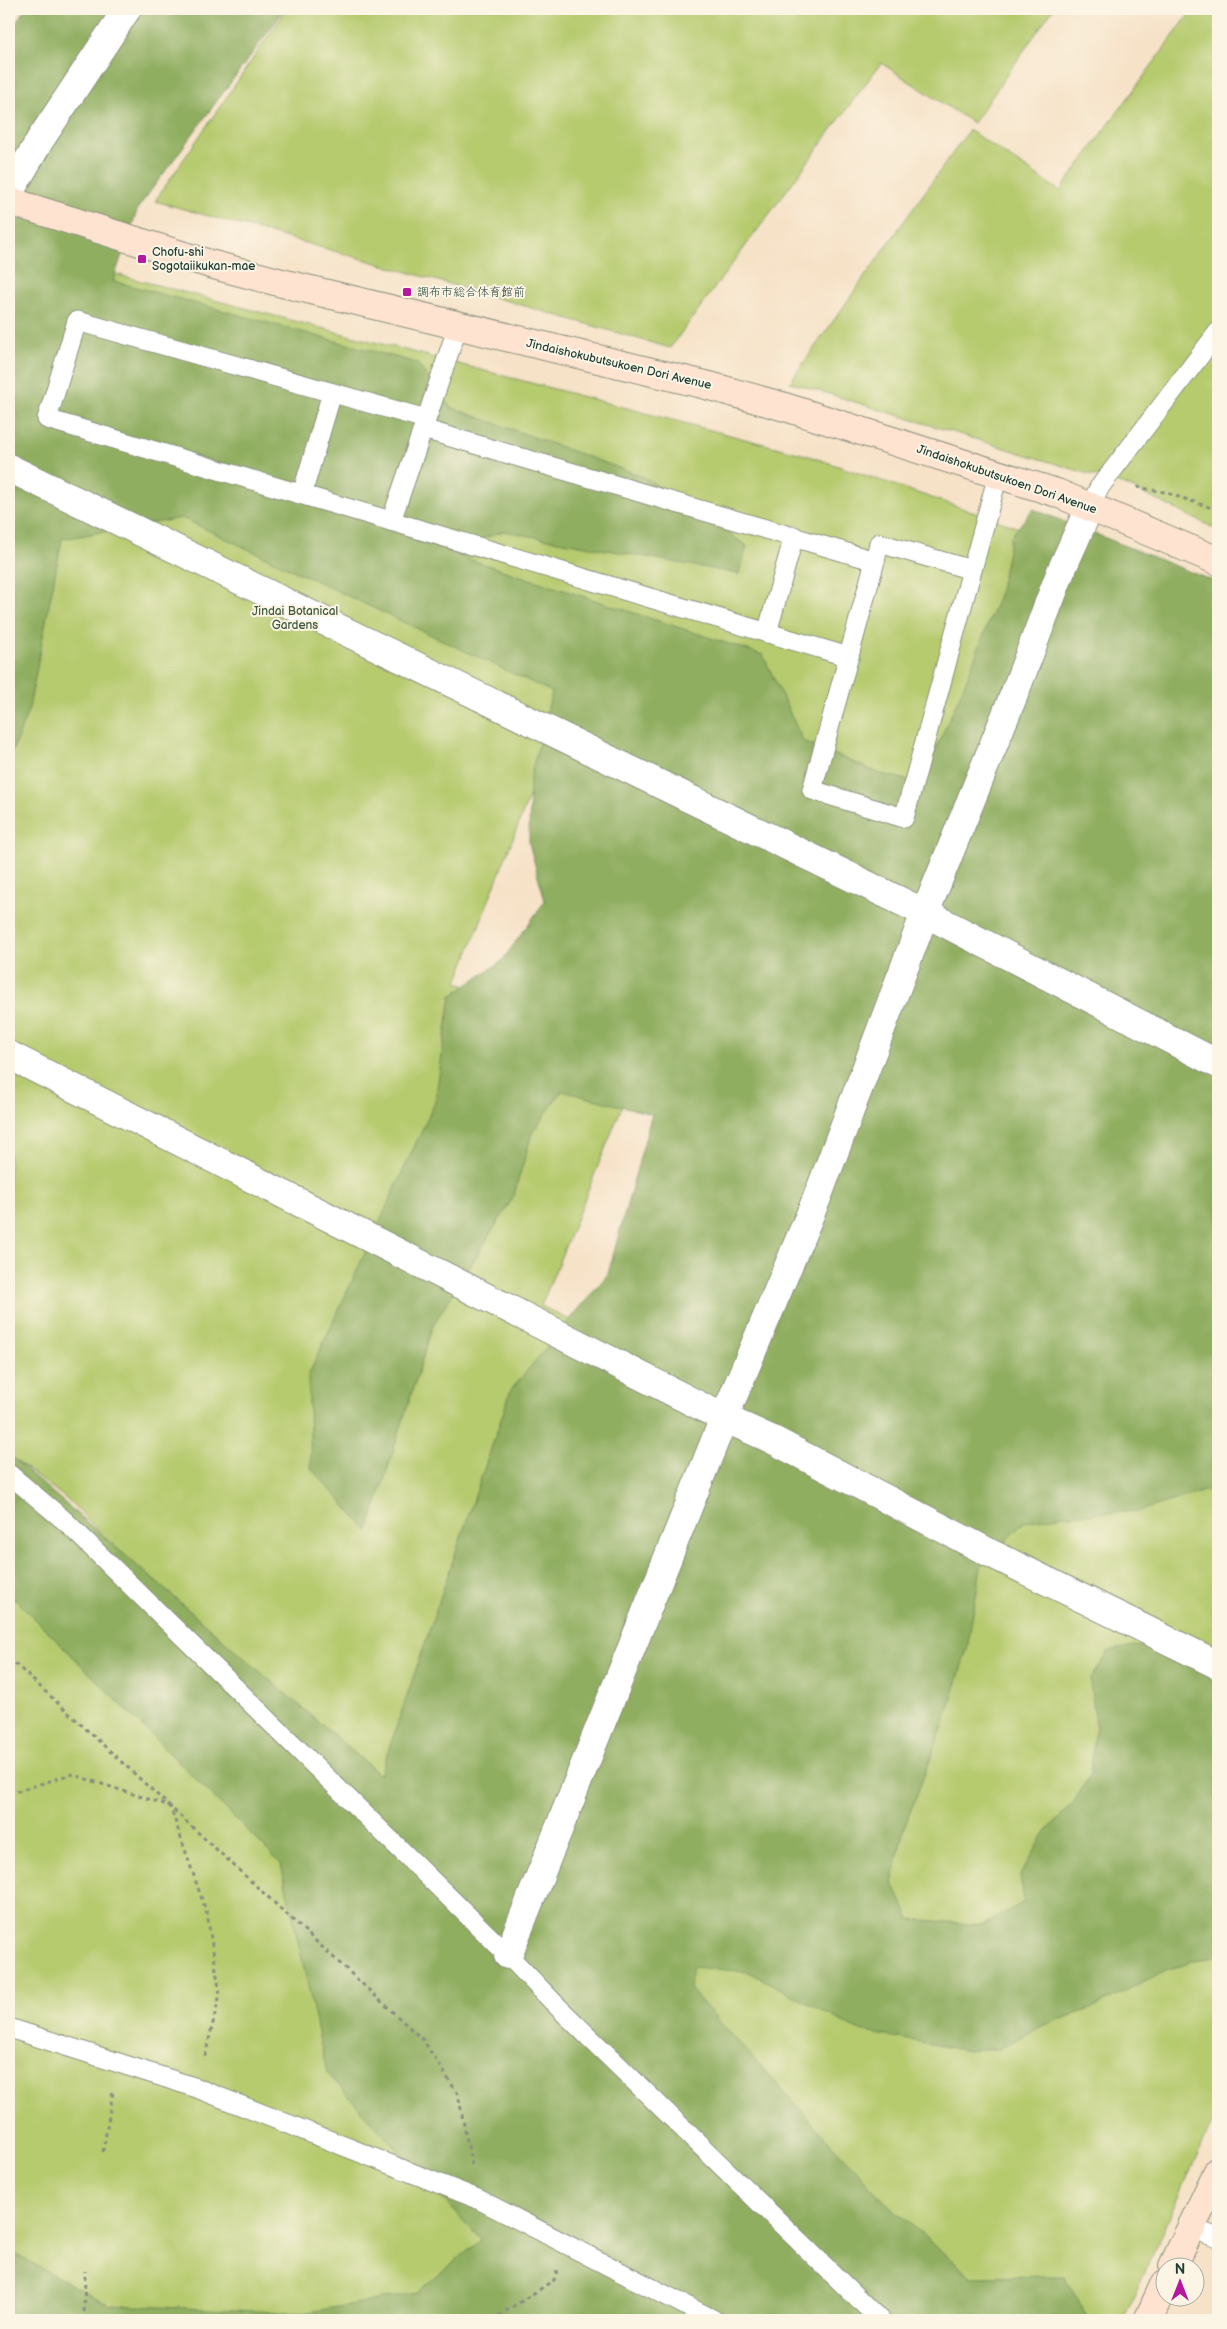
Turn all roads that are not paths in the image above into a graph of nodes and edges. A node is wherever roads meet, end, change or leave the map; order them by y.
1 (127, 9) edge
2 (9, 193) edge
3 (9, 200) edge
4 (458, 326) junction
5 (1218, 332) edge
6 (332, 393) junction
7 (425, 424) junction
8 (9, 468) edge
9 (998, 475) junction
10 (302, 494) junction
11 (1094, 497) junction
12 (391, 521) junction
13 (794, 536) junction
14 (875, 561) junction
15 (1218, 562) edge
16 (972, 570) junction
17 (767, 633) junction
18 (849, 657) junction
19 (925, 913) junction
20 (9, 1055) edge
21 (1218, 1064) edge
22 (724, 1418) junction
23 (9, 1474) edge
24 (1218, 1665) edge
25 (508, 1955) junction
26 (9, 2028) edge
27 (1218, 2171) edge
28 (1192, 2228) junction
29 (1218, 2238) edge
30 (1178, 2256) edge
31 (1154, 2306) edge
32 (714, 2320) edge
33 (880, 2320) edge
34 (1148, 2320) edge

1 - 2 street
3 - 4 street, Jindaishokubutsukoen Dori Avenue
4 - 7 lane
4 - 9 street, Jindaishokubutsukoen Dori Avenue
5 - 11 lane
6 - 7 lane
6 - 10 lane
6 - 10 lane
7 - 12 lane
7 - 13 lane
8 - 19 street
9 - 11 street, Jindaishokubutsukoen Dori Avenue
9 - 16 lane
10 - 12 lane
11 - 15 street, Jindaishokubutsukoen Dori Avenue
11 - 19 street
12 - 17 lane
13 - 14 lane
13 - 17 lane
14 - 16 lane
14 - 18 lane
16 - 18 lane
17 - 18 lane
19 - 21 street
19 - 22 street
20 - 22 street
22 - 24 street
22 - 25 street
23 - 25 lane
25 - 33 lane
26 - 32 lane
27 - 28 street
28 - 29 lane
28 - 30 street
31 - 34 street

